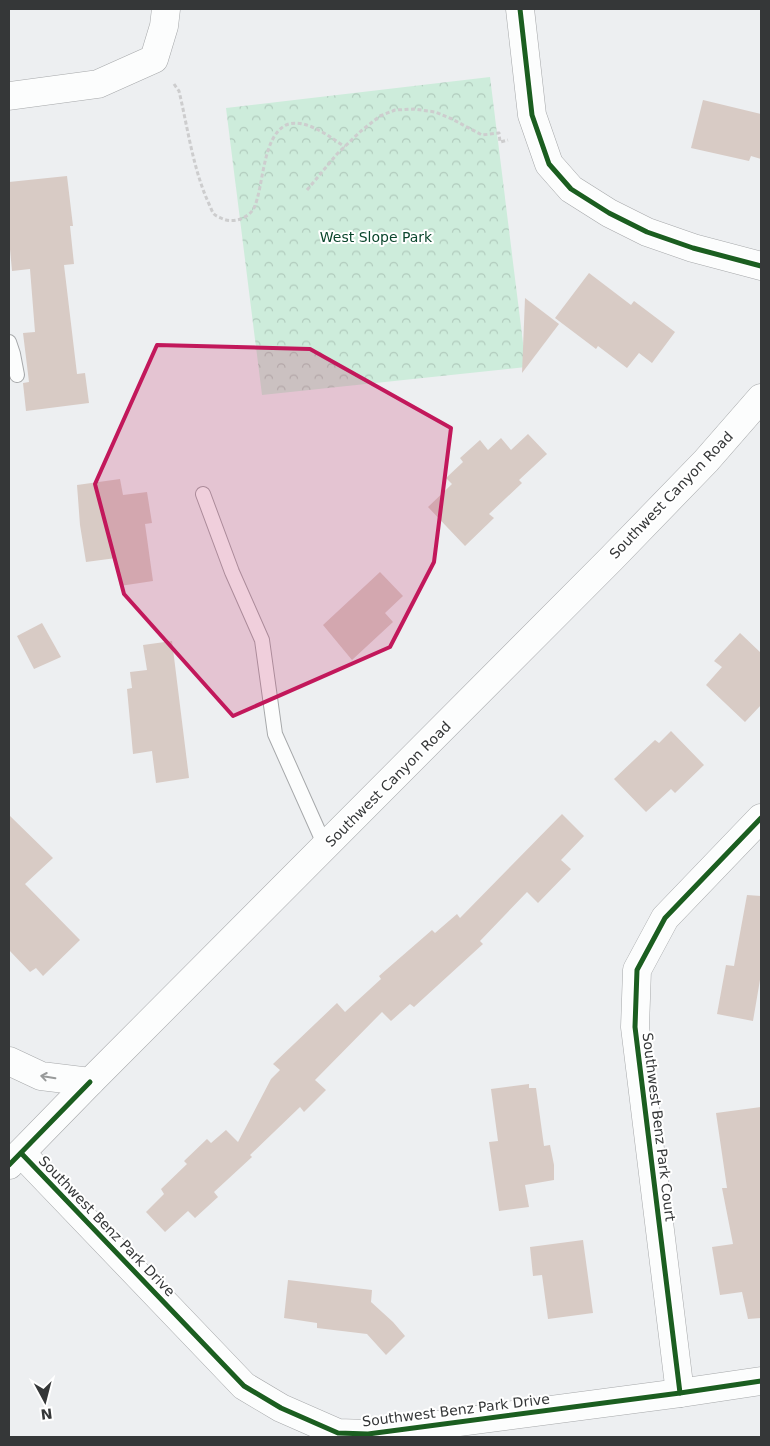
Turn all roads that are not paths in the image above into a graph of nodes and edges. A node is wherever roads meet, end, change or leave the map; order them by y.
1 (166, 9) edge
2 (520, 9) edge
3 (9, 96) edge
4 (761, 266) edge
5 (9, 342) edge
6 (17, 375) dead end
7 (761, 398) edge
8 (203, 494) dead end
9 (761, 818) edge
10 (325, 846) junction
11 (9, 1061) edge
12 (90, 1082) junction
13 (15, 1159) edge
14 (761, 1381) edge
15 (680, 1393) junction

1 - 3 street
2 - 4 street
5 - 6 lane
7 - 10 street, Southwest Canyon Road
8 - 10 lane
9 - 15 street, Southwest Benz Park Court
10 - 12 street, Southwest Canyon Road
12 -> 11 street
12 - 13 street, Southwest Canyon Road
13 - 15 street, Southwest Benz Park Drive
14 - 15 street, Southwest Benz Park Drive

